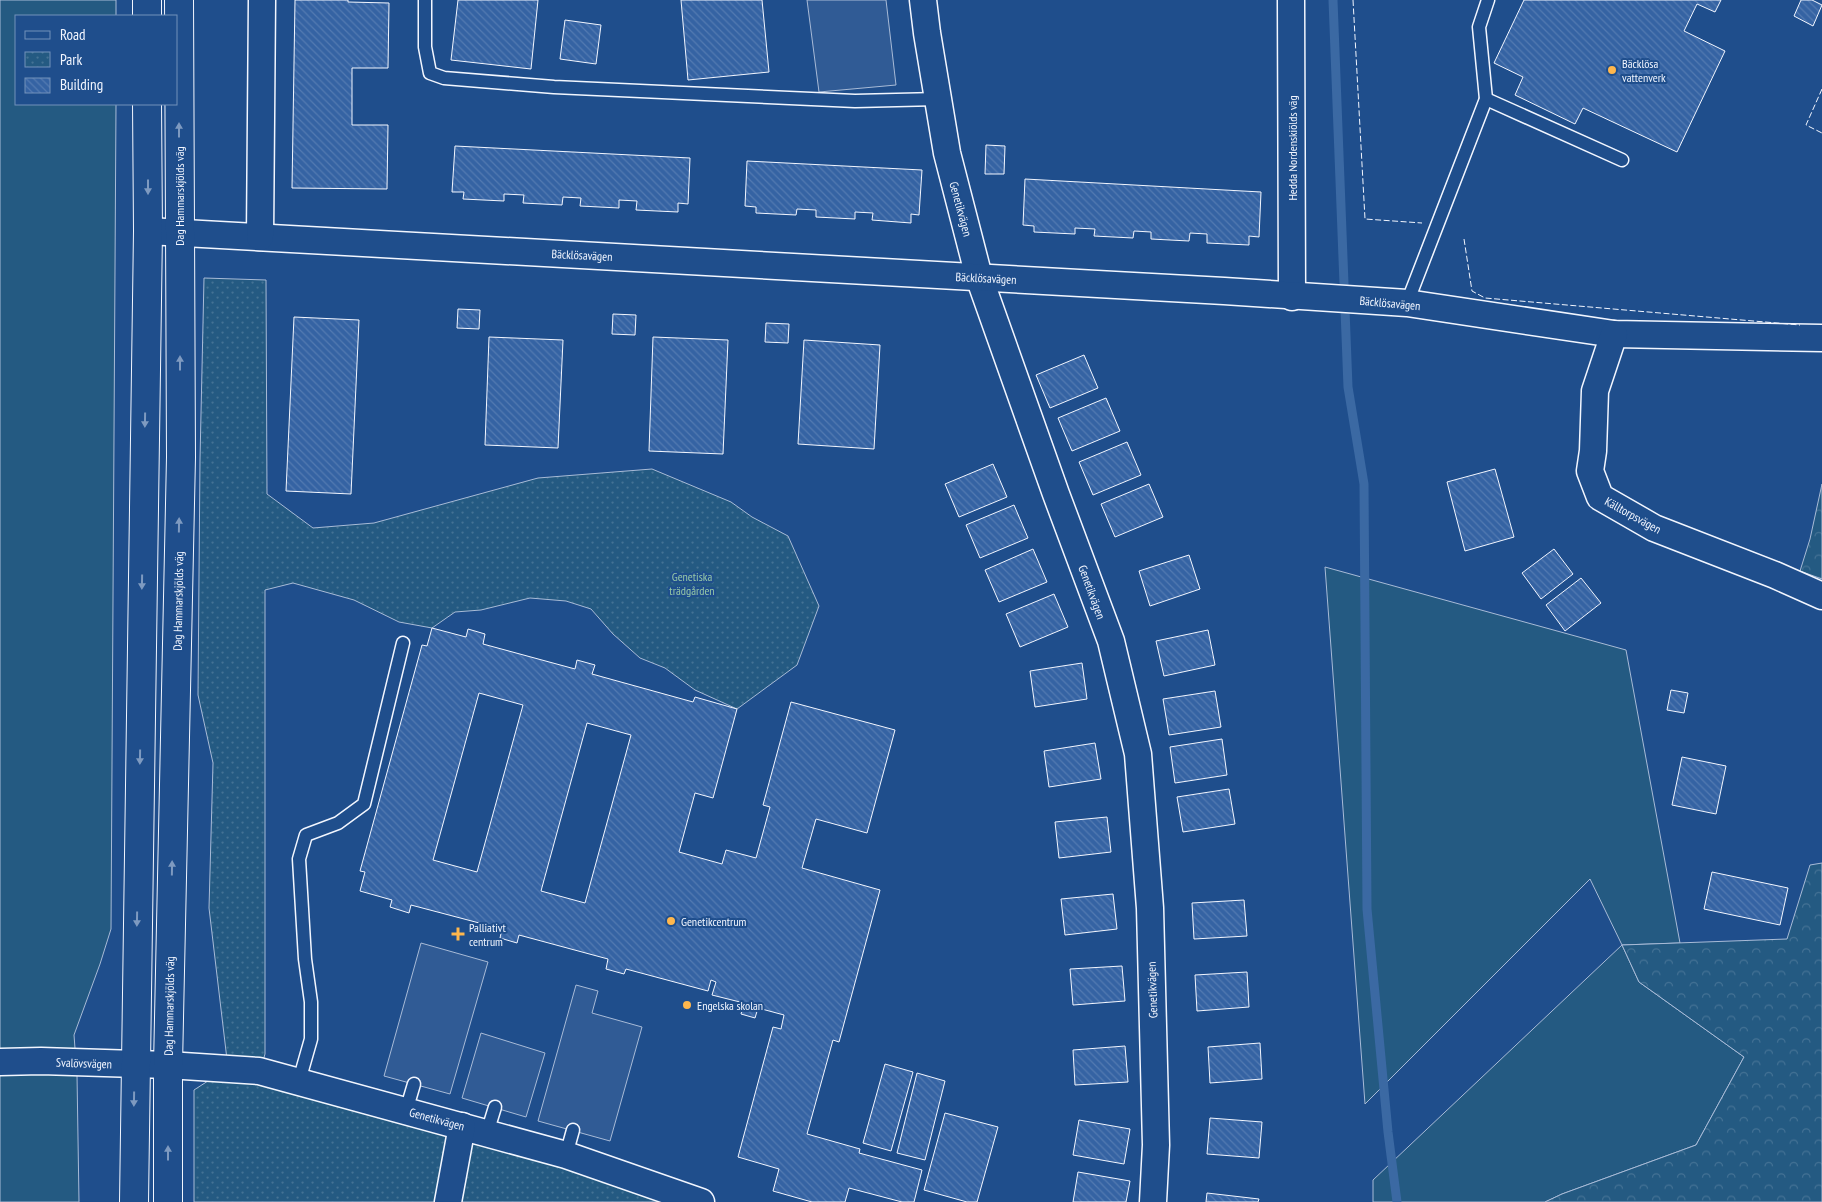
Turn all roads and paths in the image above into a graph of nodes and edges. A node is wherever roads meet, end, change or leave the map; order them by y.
1 (147, 0) edge
2 (179, 0) edge
3 (262, 0) edge
4 (425, 0) edge
5 (923, 0) edge
6 (1291, 0) edge
7 (1488, 0) edge
8 (147, 15) edge
9 (938, 99) junction
10 (1486, 99) junction
11 (147, 105) edge
12 (1622, 160) dead end
13 (148, 231) junction
14 (179, 232) junction
15 (260, 237) junction
16 (979, 277) junction
17 (1292, 297) junction
18 (1407, 303) junction
19 (1614, 334) junction
20 (1822, 338) edge
21 (1822, 596) edge
22 (403, 644) dead end
23 (0, 1062) edge
24 (135, 1065) junction
25 (168, 1065) junction
26 (299, 1081) junction
27 (414, 1084) dead end
28 (495, 1107) dead end
29 (406, 1111) junction
30 (462, 1126) junction
31 (487, 1133) junction
32 (134, 1202) edge
33 (168, 1202) edge
34 (448, 1202) edge
35 (701, 1202) edge
36 (1153, 1202) edge

1 - 8 main road
14 -> 2 main road, Dag Hammarskjölds väg
3 - 15 street
4 - 9 lane
5 - 9 street, Genetikvägen
6 - 17 street, Hedda Nordenskiölds väg
7 - 10 lane
9 - 16 street, Genetikvägen
10 - 12 lane
10 - 18 lane
11 -> 13 main road
13 - 14 street, Bäcklösavägen
13 -> 24 main road
14 - 15 street, Bäcklösavägen
25 -> 14 main road, Dag Hammarskjölds väg
15 - 16 street, Bäcklösavägen
16 - 17 street, Bäcklösavägen
16 - 36 street, Genetikvägen
17 - 18 street, Bäcklösavägen
18 - 19 street, Bäcklösavägen
19 - 20 street, Bäcklösavägen
19 - 21 street, Källtorpsvägen
22 - 26 lane
23 - 24 street, Svalövsvägen
24 - 25 street, Svalövsvägen
24 -> 32 main road
25 - 26 street, Genetikvägen
33 -> 25 main road, Dag Hammarskjölds väg
26 - 29 street, Genetikvägen
27 - 29 lane
28 - 31 lane
29 - 30 street, Genetikvägen
30 - 31 street, Genetikvägen
30 - 34 street
31 - 35 street, Genetikvägen

